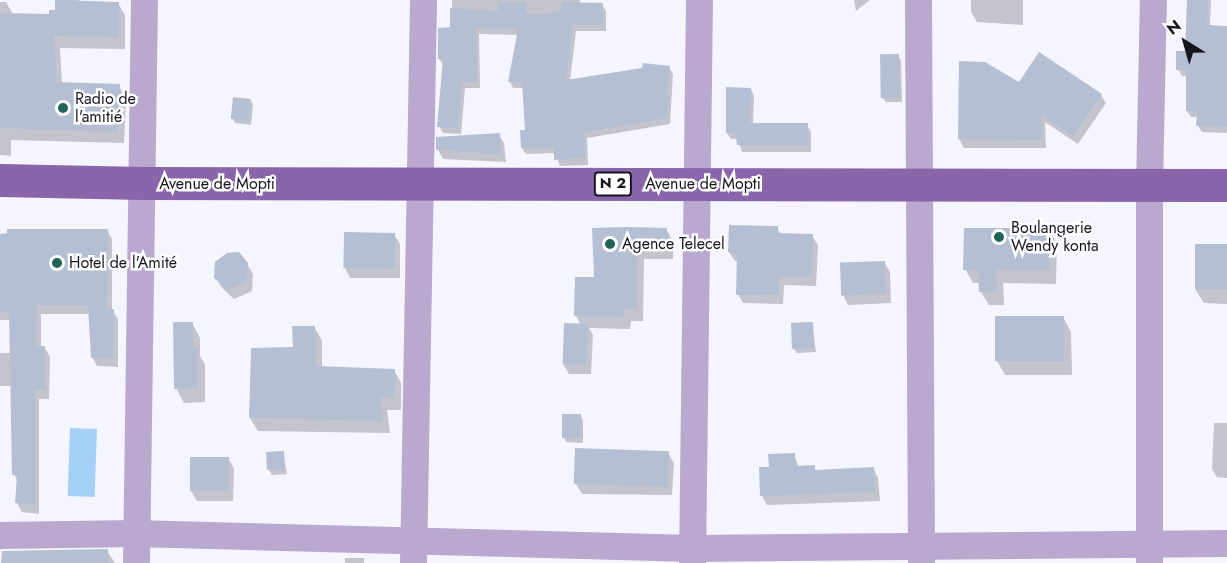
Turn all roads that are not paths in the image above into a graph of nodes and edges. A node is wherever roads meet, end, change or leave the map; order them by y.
1 (144, 0) edge
2 (423, 0) edge
3 (699, 0) edge
4 (918, 0) edge
5 (1153, 0) edge
6 (0, 180) edge
7 (143, 183) junction
8 (420, 184) junction
9 (698, 184) junction
10 (918, 184) junction
11 (1149, 185) junction
12 (1227, 185) edge
13 (135, 533) junction
14 (0, 535) edge
15 (1227, 543) edge
16 (413, 551) edge
17 (1149, 552) edge
18 (692, 555) edge
19 (921, 555) edge
20 (136, 563) edge

1 - 7 street
2 - 8 street
3 - 9 street
4 - 10 street
5 - 11 street
6 - 7 main road, Avenue de Mopti / N 2
7 - 8 main road, Avenue de Mopti / N 2
7 - 13 street
8 - 9 main road, Avenue de Mopti / N 2
8 - 16 street
9 - 10 main road, Avenue de Mopti / N 2
9 - 18 street
10 - 11 main road, Avenue de Mopti / N 2
10 - 19 street
11 - 12 main road, Avenue de Mopti / N 2
11 - 17 street
13 - 14 street
13 - 16 street
13 - 20 street
15 - 17 street
16 - 18 street
17 - 19 street
18 - 19 street

